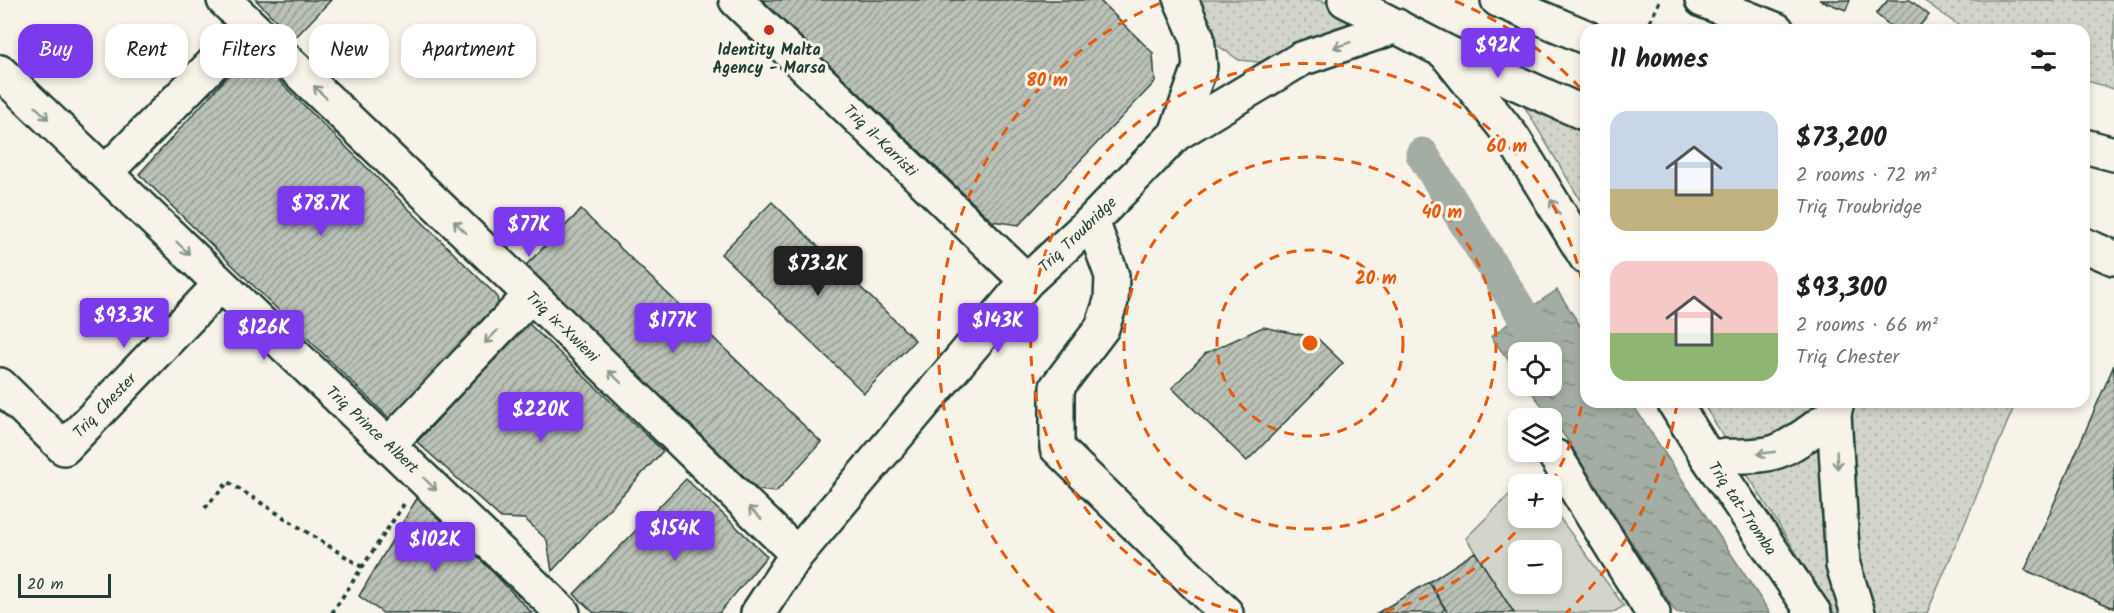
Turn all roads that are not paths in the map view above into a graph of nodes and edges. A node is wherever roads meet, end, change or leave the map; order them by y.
1 (224, 0) edge
2 (736, 0) edge
3 (1181, 0) edge
4 (1346, 0) edge
5 (1498, 0) edge
6 (1702, 0) edge
7 (248, 24) edge
8 (1762, 24) edge
9 (1397, 26) junction
10 (1580, 34) edge
11 (1444, 51) junction
12 (297, 71) edge
13 (0, 72) edge
14 (200, 77) edge
15 (1580, 111) edge
16 (1176, 134) junction
17 (2090, 148) edge
18 (2114, 154) edge
19 (105, 173) junction
20 (1092, 220) junction
21 (1580, 247) edge
22 (2090, 248) edge
23 (2114, 258) edge
24 (1027, 281) junction
25 (220, 285) junction
26 (531, 295) junction
27 (0, 385) edge
28 (1678, 408) edge
29 (1836, 408) edge
30 (389, 444) junction
31 (1707, 456) junction
32 (1559, 462) edge
33 (797, 554) junction
34 (563, 613) edge
35 (758, 613) edge
36 (1226, 613) edge
37 (1653, 613) edge
38 (1814, 613) edge
39 (1858, 613) edge

1 - 7 main road, Triq ix-Xwieni
2 - 24 main road, Triq il-Karristi
3 - 16 main road
4 - 9 main road
5 - 10 main road
6 - 8 main road
9 - 11 main road
9 -> 16 main road, Triq Troubridge
11 - 15 main road
21 -> 11 main road
26 -> 12 main road, Triq ix-Xwieni
13 -> 19 main road, Triq Prince Albert
14 - 19 main road
16 - 20 main road, Triq Troubridge
17 - 18 main road
19 -> 25 main road, Triq Prince Albert
20 - 24 main road, Triq Troubridge
20 - 36 main road
22 - 23 main road
24 - 33 main road, Triq Troubridge
25 - 27 main road, Triq Chester
25 - 30 main road, Triq Prince Albert
26 -> 30 main road
33 -> 26 main road, Triq ix-Xwieni
28 - 31 main road, Triq tat-Tromba
29 -> 31 main road
29 -> 39 main road
30 -> 34 main road, Triq Prince Albert
31 - 38 main road, Triq tat-Tromba
32 - 37 main road
33 - 35 main road, Triq Troubridge

